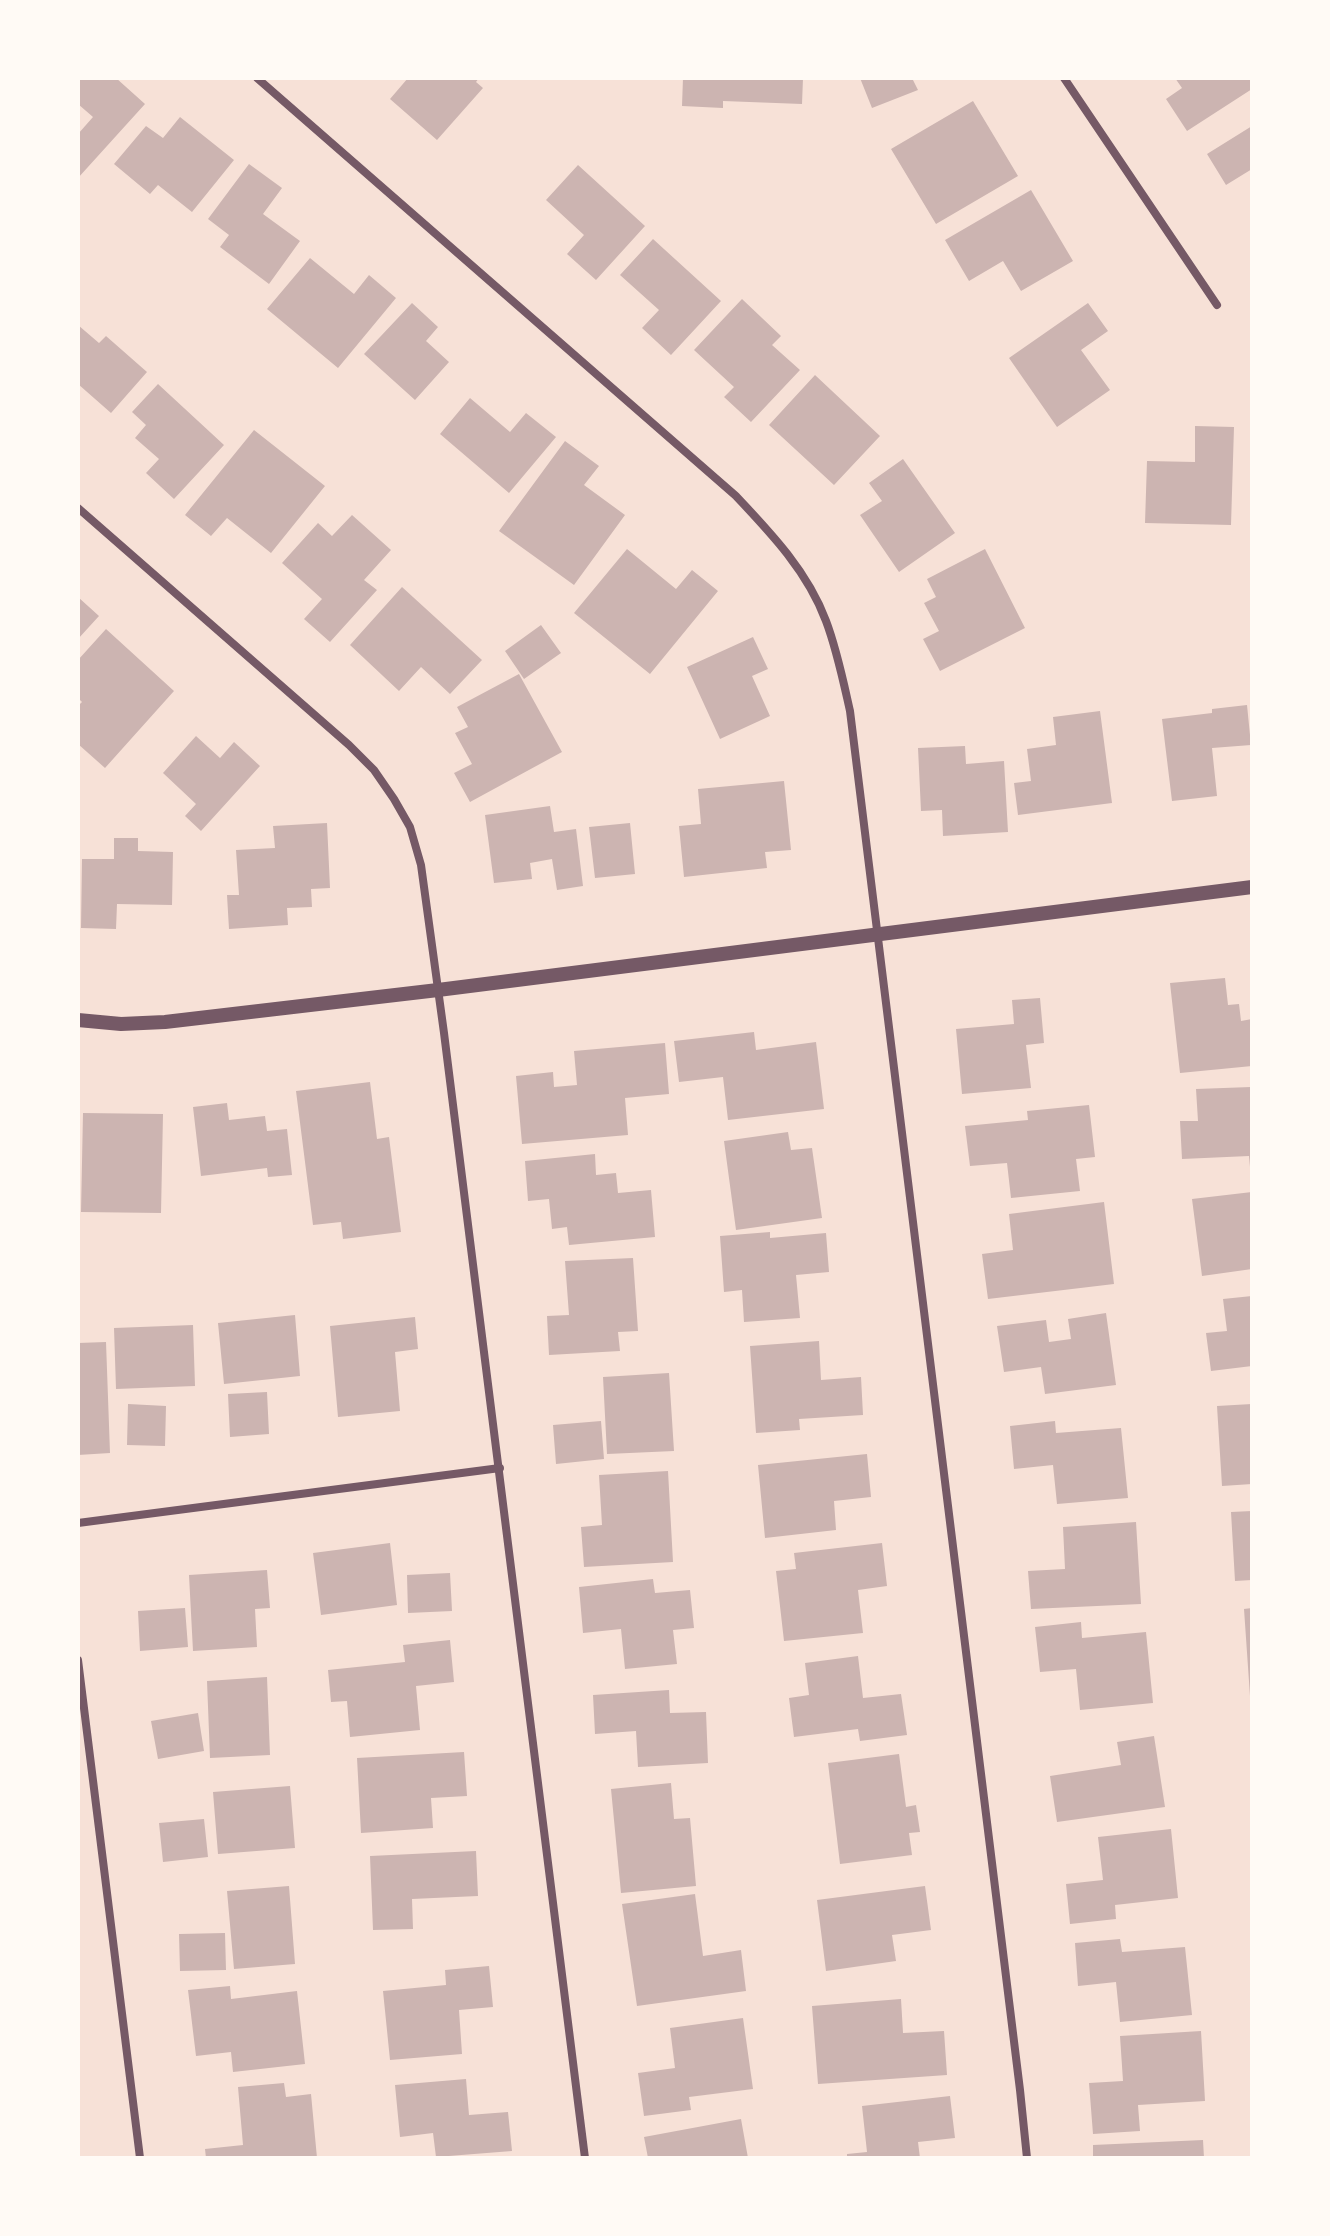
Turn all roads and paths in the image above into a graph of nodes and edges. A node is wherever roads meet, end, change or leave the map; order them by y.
1 (257, 78) edge
2 (1064, 78) edge
3 (1217, 305) dead end
4 (78, 508) edge
5 (1252, 887) edge
6 (877, 933) junction
7 (438, 990) junction
8 (78, 1020) edge
9 (500, 1468) junction
10 (78, 1523) edge
11 (78, 1660) edge
12 (140, 2158) edge
13 (585, 2158) edge
14 (1027, 2158) edge

1 - 6 street
2 - 3 street
4 - 7 street
5 - 6 street
6 - 7 street
6 - 14 street
7 - 8 street
7 - 9 street
9 - 10 street
9 - 13 street
11 - 12 street

